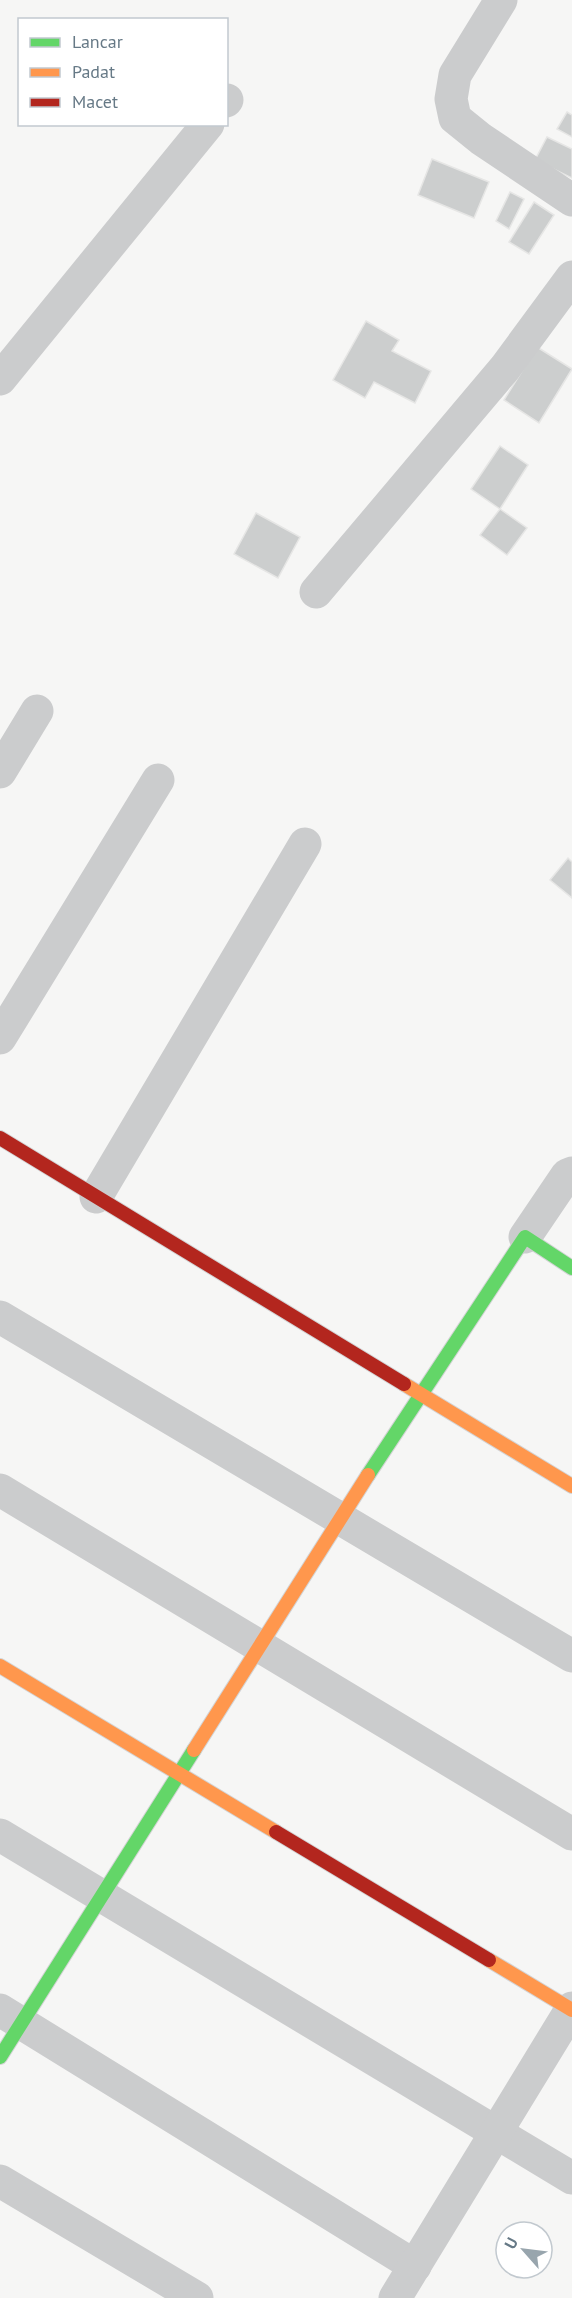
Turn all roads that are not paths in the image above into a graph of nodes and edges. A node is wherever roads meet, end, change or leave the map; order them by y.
1 (501, 0) edge
2 (207, 126) edge
3 (572, 200) edge
4 (572, 277) edge
5 (0, 379) edge
6 (316, 592) dead end
7 (37, 711) dead end
8 (0, 772) edge
9 (158, 780) dead end
10 (304, 844) dead end
11 (0, 1038) edge
12 (0, 1138) edge
13 (572, 1173) edge
14 (96, 1197) junction
15 (525, 1237) junction
16 (572, 1268) edge
17 (0, 1317) edge
18 (420, 1393) junction
19 (572, 1486) edge
20 (0, 1490) edge
21 (340, 1518) junction
22 (260, 1646) junction
23 (572, 1656) edge
24 (0, 1665) edge
25 (179, 1773) junction
26 (572, 1834) edge
27 (0, 1835) edge
28 (101, 1896) junction
29 (572, 2009) edge
30 (11, 2017) edge
31 (0, 2057) edge
32 (495, 2134) junction
33 (572, 2178) edge
34 (0, 2181) edge
35 (415, 2266) junction
36 (197, 2298) edge
37 (395, 2298) edge

1 - 3 street
2 - 5 street
4 - 6 street
7 - 8 street
9 - 11 street
10 - 14 street
12 - 14 street
13 - 15 street
14 - 18 street
15 - 16 street
15 - 18 street
17 - 21 street
18 - 19 street
18 - 21 street
20 - 22 street
21 - 22 street
21 - 23 street
22 - 25 street
22 - 26 street
24 - 25 street
25 - 28 street
25 - 29 street
27 - 28 street
28 - 30 street
28 - 32 street
29 - 32 street
30 - 31 street
30 - 35 street
32 - 33 street
32 - 35 street
34 - 36 street
35 - 37 street

